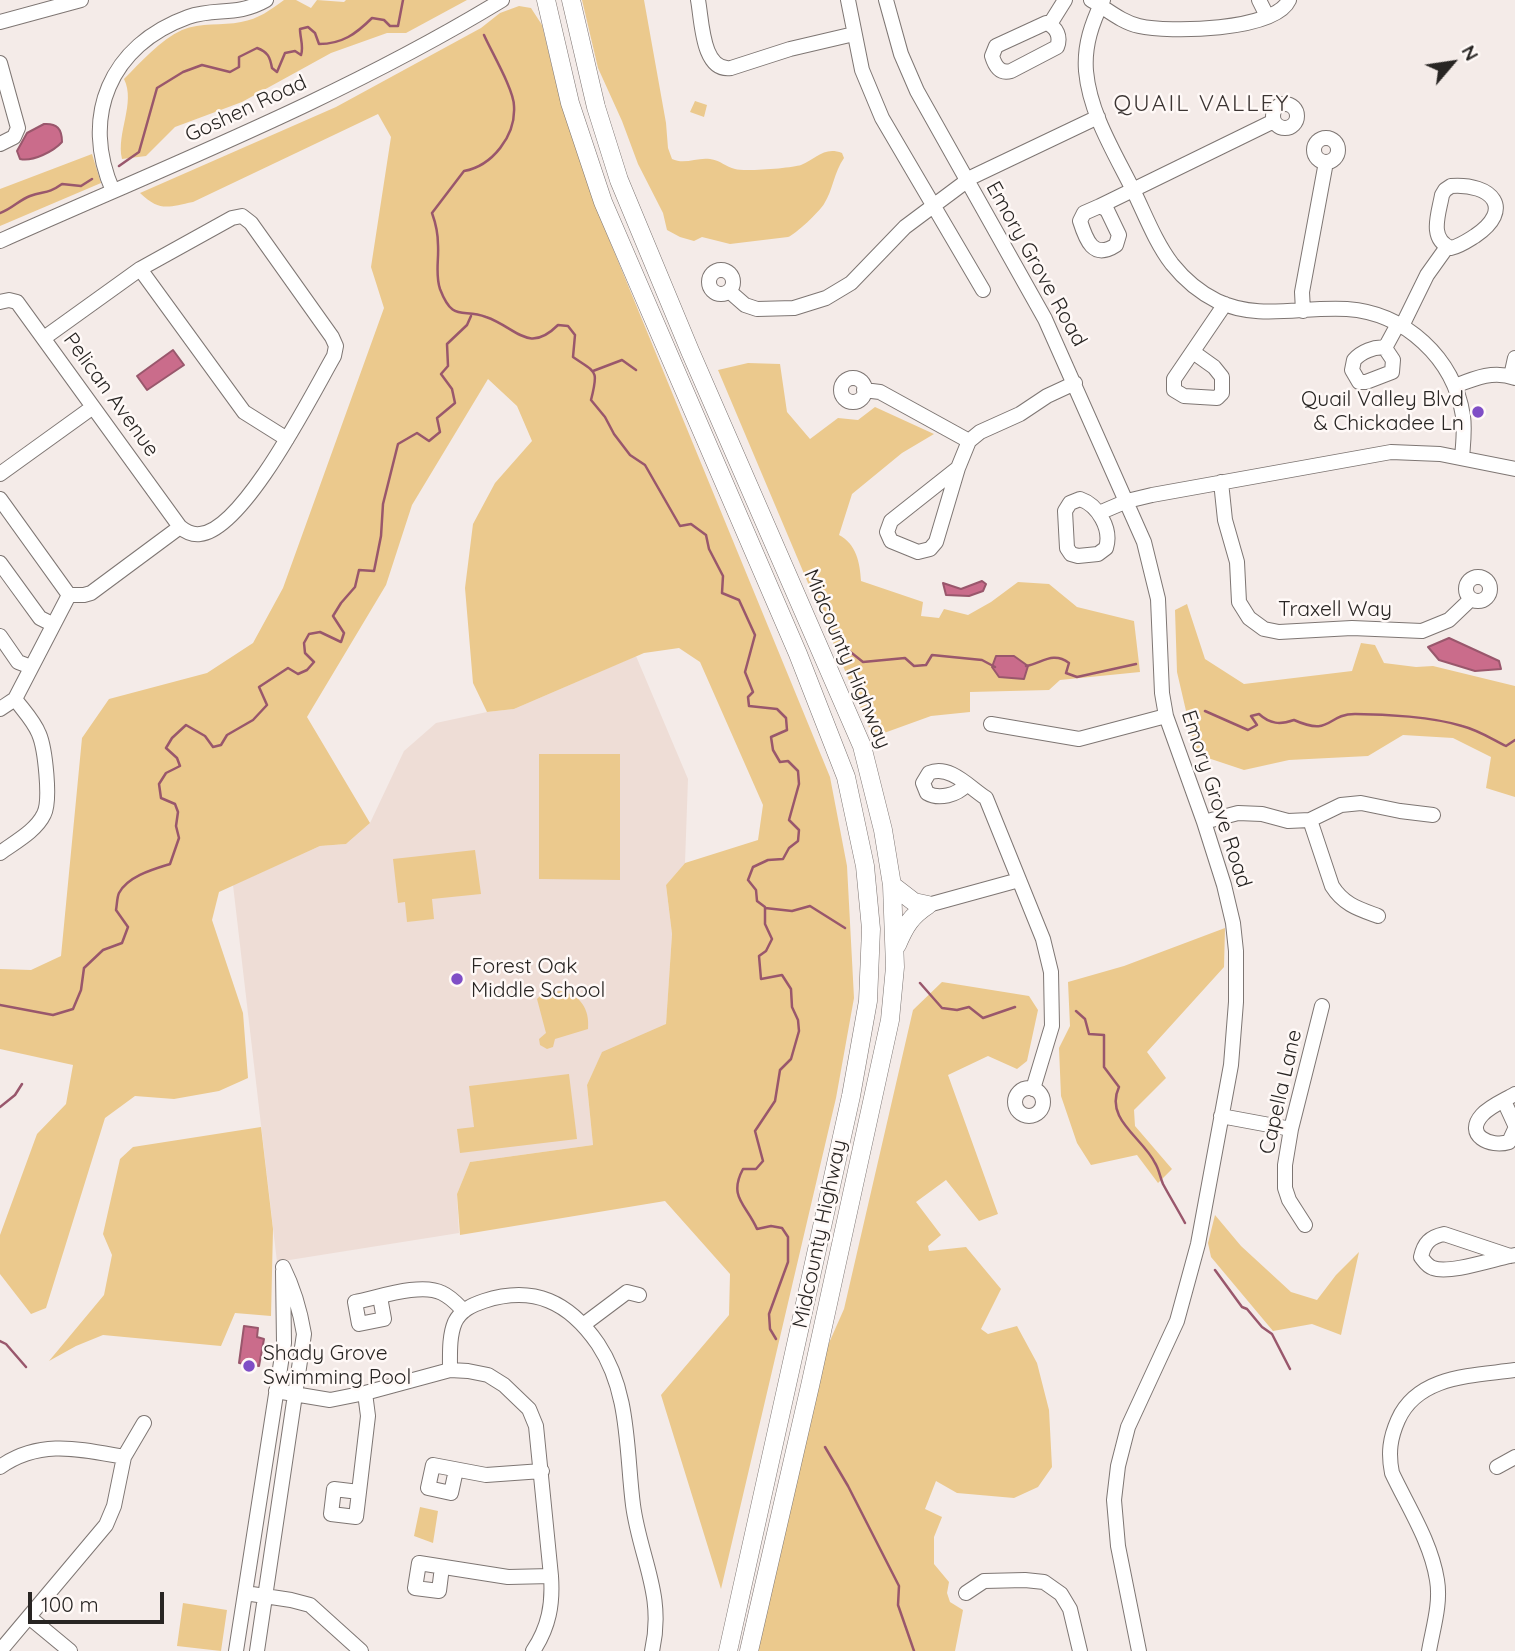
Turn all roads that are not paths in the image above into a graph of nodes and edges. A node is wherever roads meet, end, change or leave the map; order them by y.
1 (18, 0) edge
2 (81, 0) edge
3 (266, 0) edge
4 (502, 0) edge
5 (547, 0) edge
6 (571, 0) edge
7 (698, 0) edge
8 (848, 0) edge
9 (886, 0) edge
10 (1065, 0) edge
11 (1259, 0) edge
12 (1289, 0) edge
13 (66, 2) edge
14 (1098, 2) edge
15 (22, 16) junction
16 (1267, 16) junction
17 (0, 22) edge
18 (1050, 24) junction
19 (854, 34) junction
20 (0, 63) edge
21 (1098, 117) junction
22 (1275, 121) dead end
23 (0, 144) edge
24 (1326, 162) dead end
25 (966, 181) junction
26 (1133, 190) junction
27 (113, 191) junction
28 (934, 204) junction
29 (1100, 206) dead end
30 (0, 241) edge
31 (1447, 247) junction
32 (140, 269) junction
33 (983, 290) dead end
34 (729, 291) dead end
35 (0, 302) edge
36 (1225, 304) junction
37 (1303, 311) junction
38 (1400, 325) junction
39 (44, 338) junction
40 (1385, 348) dead end
41 (1193, 352) dead end
42 (1515, 358) edge
43 (1513, 377) edge
44 (1075, 383) junction
45 (1455, 386) junction
46 (864, 390) dead end
47 (93, 407) junction
48 (287, 439) junction
49 (969, 441) junction
50 (1462, 458) junction
51 (958, 468) junction
52 (1515, 469) edge
53 (0, 474) edge
54 (1221, 482) junction
55 (0, 499) edge
56 (1127, 501) junction
57 (1099, 513) dead end
58 (180, 527) junction
59 (0, 563) edge
60 (69, 595) junction
61 (1471, 599) dead end
62 (52, 624) junction
63 (0, 636) edge
64 (31, 667) junction
65 (15, 699) junction
66 (0, 709) edge
67 (1166, 716) junction
68 (991, 724) dead end
69 (966, 785) dead end
70 (1433, 815) dead end
71 (1310, 820) junction
72 (1204, 822) junction
73 (0, 853) edge
74 (1019, 880) junction
75 (892, 885) junction
76 (928, 905) junction
77 (1378, 916) dead end
78 (895, 948) junction
79 (1322, 1006) dead end
80 (1033, 1089) dead end
81 (1509, 1097) edge
82 (1221, 1116) junction
83 (1515, 1127) edge
84 (1292, 1129) junction
85 (1305, 1225) dead end
86 (1512, 1256) edge
87 (639, 1295) dead end
88 (380, 1297) dead end
89 (464, 1311) junction
90 (583, 1325) junction
91 (450, 1370) junction
92 (1515, 1370) edge
93 (276, 1391) junction
94 (365, 1393) junction
95 (296, 1394) junction
96 (144, 1423) dead end
97 (124, 1457) junction
98 (1515, 1457) edge
99 (0, 1467) edge
100 (1497, 1467) dead end
101 (456, 1470) dead end
102 (542, 1471) junction
103 (359, 1492) dead end
104 (442, 1567) dead end
105 (551, 1576) junction
106 (245, 1593) junction
107 (966, 1593) dead end
108 (265, 1596) junction
109 (29, 1617) junction
110 (0, 1651) edge
111 (70, 1651) edge
112 (236, 1651) edge
113 (257, 1651) edge
114 (361, 1651) edge
115 (533, 1651) edge
116 (652, 1651) edge
117 (728, 1651) edge
118 (749, 1651) edge
119 (1080, 1651) edge
120 (1139, 1651) edge
121 (1429, 1651) edge

1 - 15 street
2 - 13 street
3 - 27 street
4 - 27 street, Goshen Road
5 - 117 main road, Midcounty Highway
6 - 75 main road, Midcounty Highway
7 - 19 street
8 - 19 street
9 - 25 street, Emory Grove Road
10 - 18 street
11 - 16 street
12 - 16 street
13 - 15 street
14 - 16 street
14 - 21 street
15 - 17 street
18 - 18 street
19 - 28 street
20 - 23 street
21 - 25 street
21 - 26 street
22 - 26 street
24 - 37 street
25 - 28 street
25 - 44 street, Emory Grove Road
26 - 29 street
26 - 36 street
27 - 30 street, Goshen Road
28 - 33 street
28 - 34 street
31 - 31 street
31 - 38 street
32 - 39 street
32 - 48 street
32 - 48 street
35 - 39 street, Pelican Avenue
36 - 37 street
36 - 41 street
37 - 38 street
38 - 40 street
38 - 45 street
39 - 47 street, Pelican Avenue
42 - 43 street
43 - 45 street
44 - 49 street
44 - 56 street, Emory Grove Road
45 - 50 street
46 - 49 street
47 - 53 street
47 - 58 street, Pelican Avenue
48 - 58 street
49 - 51 street
50 - 52 street
50 - 54 street
51 - 51 street
54 - 56 street
54 - 61 street, Traxell Way
55 - 60 street
56 - 57 street
56 - 67 street, Emory Grove Road
58 - 60 street
59 - 62 street
60 - 62 street
62 - 64 street
63 - 64 street
64 - 65 street
65 - 66 street
65 - 73 street
67 - 68 street
67 - 72 street, Emory Grove Road
69 - 74 street
70 - 71 street
71 - 72 street
71 - 77 street
72 - 82 street, Emory Grove Road
74 - 76 street
74 - 80 street
75 - 76 main road
75 - 78 main road, Midcounty Highway
76 - 78 main road
78 - 118 main road, Midcounty Highway
79 - 84 street, Capella Lane
81 - 83 street
81 - 83 street
82 - 84 street
82 - 120 street, Emory Grove Road
84 - 85 street, Capella Lane
86 - 86 street
87 - 90 street
88 - 89 street
89 - 90 street
89 - 91 street
90 - 116 street
91 - 94 street
91 - 102 street
92 - 121 street
93 - 95 street
93 - 95 street
93 - 106 street
94 - 95 street
94 - 103 street
95 - 108 street
96 - 97 street
97 - 99 street
97 - 109 street
98 - 100 street
101 - 102 street
102 - 105 street
104 - 105 street
105 - 115 street
106 - 108 street
106 - 112 street
107 - 119 street
108 - 113 street
108 - 114 street
109 - 110 street
109 - 111 street

